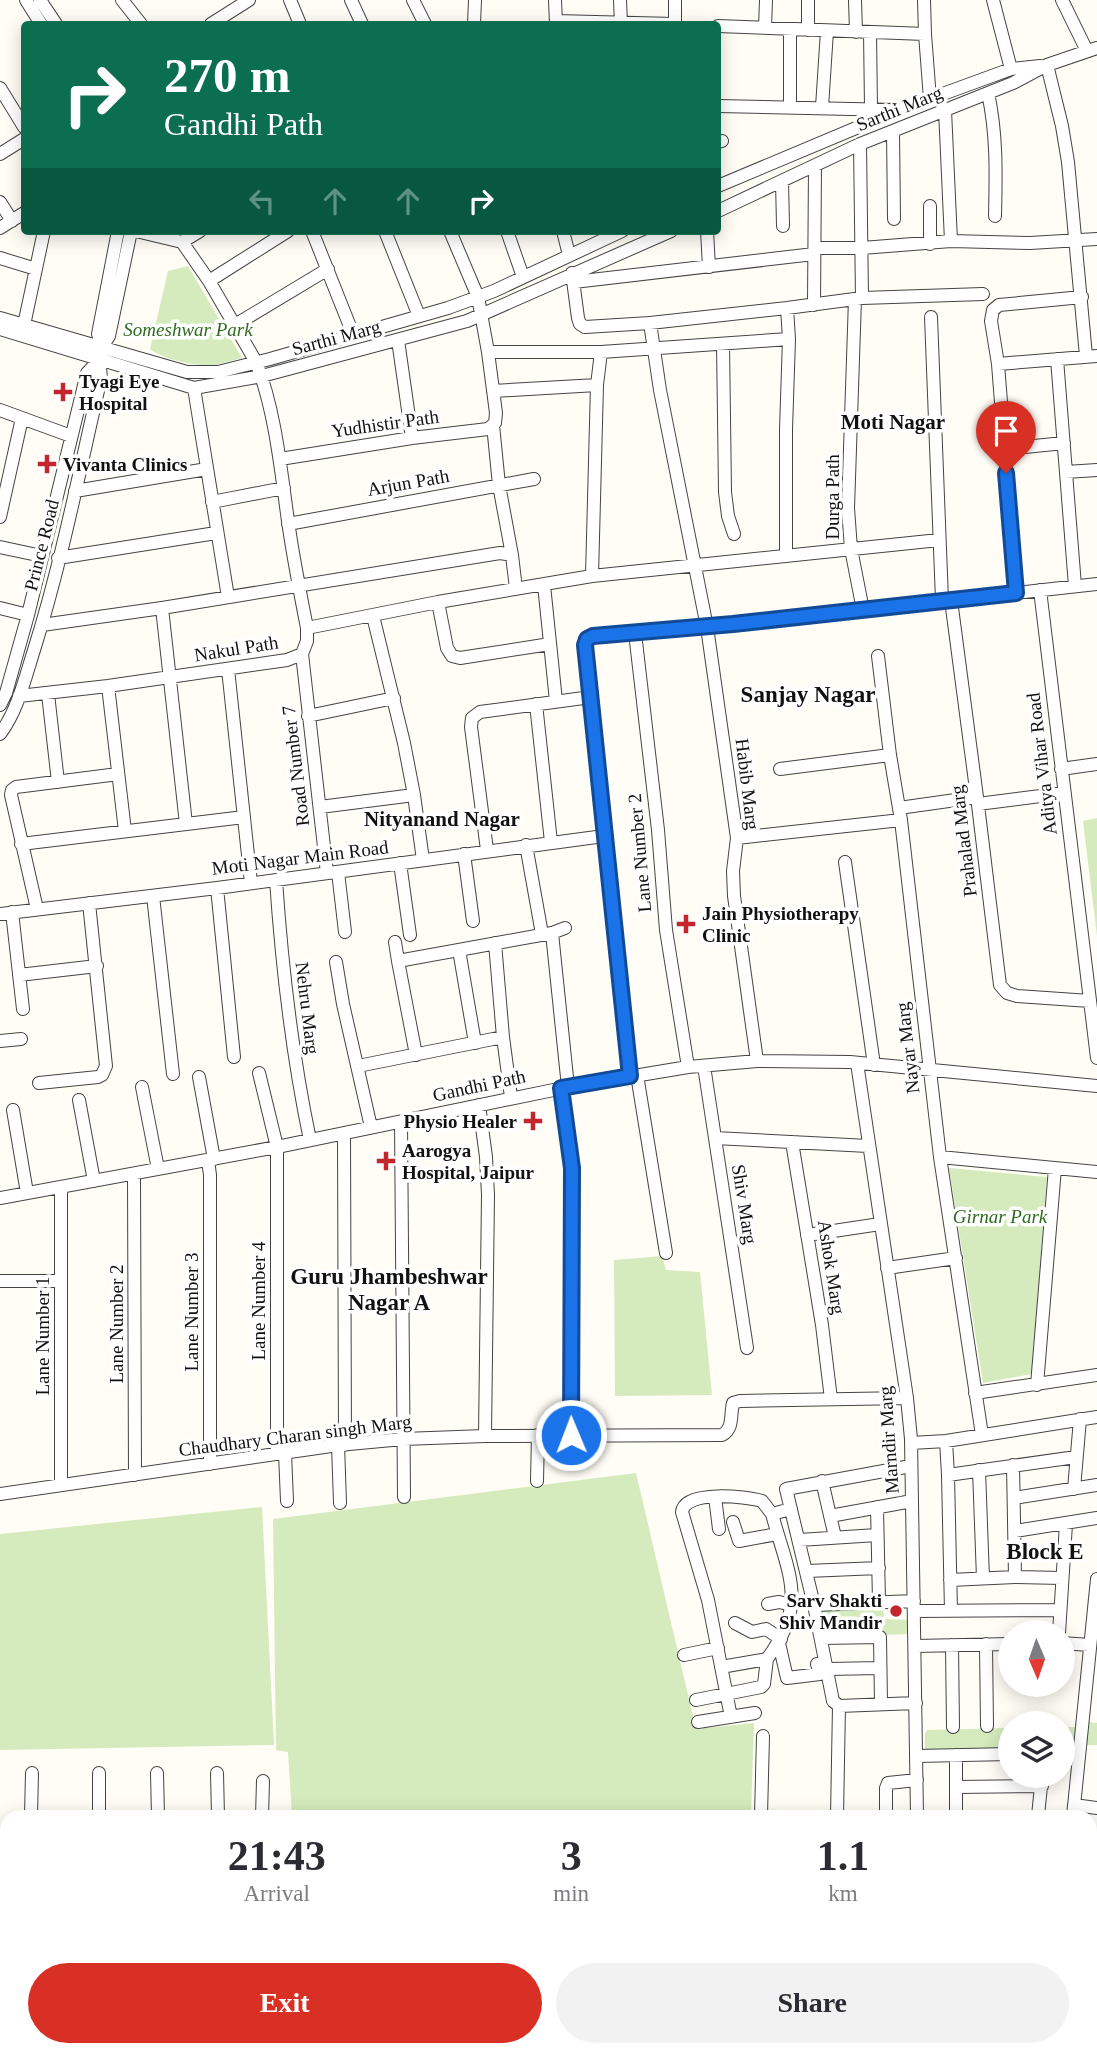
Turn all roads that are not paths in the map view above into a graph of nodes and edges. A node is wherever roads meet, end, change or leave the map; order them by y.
1 (26, 0) edge
2 (40, 0) edge
3 (250, 0) edge
4 (290, 0) edge
5 (351, 0) edge
6 (413, 0) edge
7 (475, 0) edge
8 (555, 0) edge
9 (620, 0) edge
10 (674, 0) edge
11 (766, 0) edge
12 (808, 0) edge
13 (855, 0) edge
14 (924, 0) edge
15 (993, 0) edge
16 (1062, 0) edge
17 (125, 1) edge
18 (39, 21) edge
19 (53, 21) edge
20 (139, 21) edge
21 (224, 21) edge
22 (299, 21) edge
23 (361, 21) edge
24 (424, 21) edge
25 (474, 21) edge
26 (556, 21) edge
27 (621, 21) edge
28 (674, 21) edge
29 (721, 26) edge
30 (765, 28) junction
31 (790, 29) junction
32 (808, 30) junction
33 (827, 31) junction
34 (856, 32) junction
35 (870, 32) junction
36 (925, 34) junction
37 (1092, 50) edge
38 (1047, 65) junction
39 (1011, 69) junction
40 (0, 88) edge
41 (988, 93) junction
42 (930, 99) junction
43 (721, 106) edge
44 (790, 107) junction
45 (822, 107) junction
46 (870, 108) junction
47 (899, 110) junction
48 (945, 110) junction
49 (21, 122) edge
50 (853, 129) junction
51 (893, 131) junction
52 (21, 141) edge
53 (859, 145) junction
54 (0, 154) edge
55 (815, 166) junction
56 (782, 181) junction
57 (721, 185) edge
58 (0, 202) edge
59 (930, 206) dead end
60 (721, 210) edge
61 (21, 216) edge
62 (995, 216) dead end
63 (894, 219) dead end
64 (12, 221) junction
65 (783, 226) dead end
66 (0, 228) edge
67 (43, 235) edge
68 (117, 235) edge
69 (133, 235) edge
70 (151, 235) edge
71 (193, 235) edge
72 (282, 235) edge
73 (314, 235) edge
74 (387, 235) edge
75 (452, 235) edge
76 (508, 235) edge
77 (564, 235) edge
78 (611, 235) edge
79 (707, 235) edge
80 (647, 236) edge
81 (1097, 239) edge
82 (951, 241) junction
83 (1077, 241) junction
84 (182, 242) junction
85 (930, 244) junction
86 (862, 248) junction
87 (814, 251) junction
88 (569, 255) junction
89 (0, 258) edge
90 (709, 267) junction
91 (36, 269) junction
92 (328, 269) junction
93 (523, 277) junction
94 (573, 278) junction
95 (209, 281) junction
96 (983, 294) dead end
97 (860, 296) junction
98 (478, 297) junction
99 (1082, 297) junction
100 (814, 305) junction
101 (787, 309) junction
102 (482, 315) junction
103 (419, 316) junction
104 (0, 317) edge
105 (931, 317) dead end
106 (650, 323) junction
107 (24, 325) junction
108 (235, 326) junction
109 (0, 329) edge
110 (353, 334) junction
111 (789, 339) junction
112 (398, 340) junction
113 (723, 344) junction
114 (653, 349) junction
115 (488, 352) junction
116 (601, 352) junction
117 (100, 354) junction
118 (1092, 356) edge
119 (1057, 359) junction
120 (256, 362) junction
121 (998, 364) junction
122 (262, 376) junction
123 (597, 385) junction
124 (194, 388) junction
125 (493, 391) junction
126 (0, 410) edge
127 (22, 418) junction
128 (494, 424) junction
129 (71, 436) junction
130 (412, 438) junction
131 (1064, 443) junction
132 (1004, 449) junction
133 (280, 459) junction
134 (207, 469) junction
135 (1097, 470) edge
136 (1066, 471) junction
137 (534, 479) dead end
138 (499, 485) junction
139 (284, 488) junction
140 (75, 491) junction
141 (212, 502) junction
142 (0, 517) edge
143 (288, 524) junction
144 (216, 533) junction
145 (734, 534) dead end
146 (939, 540) junction
147 (0, 547) edge
148 (851, 549) junction
149 (512, 555) junction
150 (786, 555) junction
151 (42, 556) junction
152 (58, 558) junction
153 (694, 565) junction
154 (592, 576) junction
155 (1097, 584) edge
156 (544, 585) junction
157 (299, 586) junction
158 (1074, 586) junction
159 (516, 589) junction
160 (1040, 590) junction
161 (1016, 593) junction
162 (228, 597) junction
163 (947, 600) junction
164 (438, 602) junction
165 (0, 608) edge
166 (162, 608) junction
167 (863, 610) junction
168 (28, 615) junction
169 (373, 616) junction
170 (41, 625) junction
171 (707, 626) junction
172 (307, 628) junction
173 (635, 634) junction
174 (550, 644) junction
175 (302, 654) junction
176 (878, 656) dead end
177 (228, 669) junction
178 (169, 677) junction
179 (108, 686) junction
180 (48, 694) junction
181 (19, 696) junction
182 (591, 697) junction
183 (394, 698) junction
184 (556, 701) junction
185 (536, 704) junction
186 (0, 705) edge
187 (309, 716) junction
188 (0, 734) edge
189 (890, 755) junction
190 (1097, 764) edge
191 (780, 769) dead end
192 (1062, 769) junction
193 (118, 774) junction
194 (58, 782) junction
195 (1064, 793) junction
196 (414, 795) junction
197 (978, 800) junction
198 (320, 807) junction
199 (900, 814) junction
200 (244, 817) junction
201 (186, 824) junction
202 (125, 831) junction
203 (604, 836) junction
204 (737, 838) junction
205 (551, 842) junction
206 (21, 844) junction
207 (526, 845) junction
208 (487, 850) junction
209 (464, 854) junction
210 (423, 860) junction
211 (845, 862) dead end
212 (400, 863) junction
213 (332, 872) junction
214 (276, 880) junction
215 (251, 883) junction
216 (216, 888) junction
217 (153, 896) junction
218 (89, 903) junction
219 (37, 909) junction
220 (6, 913) edge
221 (473, 921) dead end
222 (565, 928) dead end
223 (345, 932) dead end
224 (547, 934) junction
225 (410, 935) dead end
226 (395, 942) dead end
227 (495, 943) junction
228 (459, 950) junction
229 (398, 961) junction
230 (1091, 961) edge
231 (336, 962) dead end
232 (97, 966) junction
233 (19, 975) junction
234 (1090, 1001) junction
235 (23, 1009) dead end
236 (1095, 1017) edge
237 (503, 1037) junction
238 (21, 1039) dead end
239 (0, 1041) edge
240 (475, 1043) junction
241 (416, 1055) junction
242 (234, 1056) dead end
243 (1097, 1058) edge
244 (757, 1060) junction
245 (856, 1063) junction
246 (874, 1065) junction
247 (358, 1066) junction
248 (704, 1066) junction
249 (688, 1068) junction
250 (929, 1071) junction
251 (259, 1073) dead end
252 (173, 1074) dead end
253 (634, 1076) junction
254 (199, 1077) dead end
255 (39, 1083) dead end
256 (1097, 1086) edge
257 (142, 1087) dead end
258 (565, 1088) junction
259 (512, 1097) junction
260 (79, 1100) dead end
261 (479, 1105) junction
262 (13, 1110) dead end
263 (401, 1122) junction
264 (371, 1127) junction
265 (344, 1133) junction
266 (715, 1138) junction
267 (310, 1140) junction
268 (792, 1142) junction
269 (868, 1146) junction
270 (277, 1147) junction
271 (940, 1157) junction
272 (211, 1160) junction
273 (1055, 1168) junction
274 (158, 1169) junction
275 (1097, 1172) edge
276 (134, 1174) junction
277 (94, 1181) junction
278 (61, 1187) junction
279 (27, 1193) junction
280 (0, 1198) edge
281 (880, 1224) junction
282 (807, 1236) junction
283 (666, 1253) dead end
284 (956, 1258) junction
285 (887, 1268) junction
286 (0, 1281) edge
287 (61, 1281) junction
288 (747, 1348) dead end
289 (1097, 1375) edge
290 (1037, 1385) junction
291 (975, 1393) junction
292 (907, 1398) junction
293 (831, 1399) junction
294 (1097, 1417) edge
295 (1080, 1419) junction
296 (571, 1435) junction
297 (982, 1435) junction
298 (485, 1436) junction
299 (538, 1436) junction
300 (403, 1439) junction
301 (946, 1441) junction
302 (911, 1443) junction
303 (341, 1445) junction
304 (281, 1453) junction
305 (1076, 1457) junction
306 (210, 1464) junction
307 (1013, 1465) junction
308 (911, 1466) junction
309 (979, 1470) junction
310 (135, 1475) junction
311 (948, 1475) junction
312 (537, 1481) dead end
313 (822, 1481) junction
314 (61, 1485) junction
315 (1097, 1485) edge
316 (1074, 1489) junction
317 (0, 1494) edge
318 (404, 1497) dead end
319 (715, 1497) junction
320 (1014, 1498) junction
321 (287, 1501) dead end
322 (912, 1501) junction
323 (340, 1503) dead end
324 (877, 1507) junction
325 (791, 1509) junction
326 (772, 1514) junction
327 (830, 1516) junction
328 (1097, 1518) edge
329 (733, 1522) dead end
330 (1066, 1524) junction
331 (719, 1529) dead end
332 (1015, 1531) junction
333 (777, 1534) junction
334 (877, 1535) junction
335 (835, 1537) junction
336 (799, 1540) junction
337 (879, 1568) junction
338 (807, 1571) junction
339 (1015, 1577) junction
340 (983, 1578) junction
341 (1062, 1578) junction
342 (1097, 1579) edge
343 (950, 1580) junction
344 (879, 1602) junction
345 (768, 1604) dead end
346 (914, 1606) junction
347 (815, 1607) junction
348 (792, 1608) junction
349 (1060, 1610) junction
350 (951, 1611) junction
351 (1060, 1620) edge
352 (735, 1623) dead end
353 (821, 1638) junction
354 (780, 1641) junction
355 (986, 1644) junction
356 (998, 1644) edge
357 (1075, 1644) edge
358 (951, 1645) junction
359 (1089, 1645) junction
360 (915, 1646) junction
361 (718, 1648) junction
362 (684, 1655) dead end
363 (767, 1659) junction
364 (822, 1666) junction
365 (720, 1667) junction
366 (880, 1668) junction
367 (1087, 1678) edge
368 (726, 1693) junction
369 (696, 1700) dead end
370 (916, 1703) junction
371 (881, 1704) junction
372 (839, 1706) junction
373 (755, 1713) dead end
374 (731, 1717) junction
375 (698, 1722) dead end
376 (987, 1726) dead end
377 (953, 1727) dead end
378 (763, 1736) dead end
379 (998, 1754) edge
380 (1075, 1754) edge
381 (1079, 1754) junction
382 (956, 1755) junction
383 (917, 1756) junction
384 (32, 1773) dead end
385 (99, 1773) dead end
386 (157, 1773) dead end
387 (217, 1773) dead end
388 (917, 1780) junction
389 (263, 1781) dead end
390 (998, 1784) edge
391 (956, 1787) junction
392 (1041, 1788) edge
393 (31, 1810) edge
394 (99, 1810) edge
395 (158, 1810) edge
396 (218, 1810) edge
397 (262, 1810) edge
398 (761, 1810) edge
399 (837, 1810) edge
400 (886, 1810) edge
401 (917, 1810) edge
402 (956, 1810) edge
403 (1039, 1810) edge
404 (1073, 1810) edge

1 - 18 street
2 - 19 street
3 - 21 street
4 - 22 street
5 - 23 street
6 - 24 street
7 - 25 street
8 - 26 street
9 - 27 street
10 - 28 street
11 - 30 street
12 - 32 street
13 - 34 street
14 - 36 street
15 - 39 street
16 - 37 street
17 - 20 street
29 - 30 street
30 - 31 street
31 - 32 street
31 - 44 street
32 - 33 street
33 - 34 street
33 - 45 street
34 - 35 street
35 - 36 street
35 - 46 street
36 - 42 street
37 - 38 street, Sarthi Marg
38 - 39 street
38 - 41 street, Sarthi Marg
38 - 83 street
39 - 42 street
40 - 49 street
41 - 48 street, Sarthi Marg
41 - 62 street
42 - 47 street
43 - 44 street
44 - 45 street
45 - 46 street
46 - 47 street
47 - 50 street
48 - 51 street, Sarthi Marg
48 - 82 street
50 - 53 street, Durga Path
50 - 57 street
51 - 53 street, Sarthi Marg
51 - 63 street
52 - 54 street
53 - 55 street, Sarthi Marg
53 - 86 street, Durga Path
55 - 56 street, Sarthi Marg
55 - 87 street
56 - 60 street, Sarthi Marg
56 - 65 street
58 - 64 street
59 - 85 street
61 - 64 street
64 - 66 street
67 - 91 street
68 - 117 street, Prince Road
69 - 117 street, Prince Road
70 - 84 street
71 - 84 street
72 - 95 street
73 - 92 street
74 - 103 street
75 - 98 street
76 - 93 street
77 - 88 street
78 - 88 street
79 - 90 street
80 - 94 street, Sarthi Marg
81 - 83 street
82 - 83 street
82 - 85 street
83 - 99 street
84 - 95 street, Nakul Path
85 - 86 street
86 - 87 street
86 - 97 street, Durga Path
87 - 90 street
87 - 100 street
88 - 93 street
89 - 91 street
90 - 94 street
91 - 107 street
92 - 108 street
92 - 110 street
93 - 98 street
94 - 102 street, Sarthi Marg
94 - 106 street
95 - 108 street, Nakul Path
96 - 97 street
97 - 100 street
97 - 148 street, Durga Path
98 - 102 street
98 - 103 street
99 - 118 street
99 - 121 street
100 - 101 street
101 - 106 street
101 - 111 street
102 - 112 street, Sarthi Marg
102 - 115 street
103 - 110 street
104 - 107 street
105 - 146 street, Prahalad Marg
106 - 114 street, Habib Marg
107 - 117 street
108 - 120 street, Nakul Path
109 - 117 street, Sarthi Marg
110 - 120 street
111 - 113 street
111 - 150 street
112 - 122 street, Sarthi Marg
112 - 130 street
113 - 114 street
113 - 145 street
114 - 116 street
114 - 153 street, Habib Marg
115 - 116 street
115 - 125 street
116 - 123 street
117 - 120 street
117 - 124 street, Sarthi Marg
117 - 129 street, Prince Road
117 - 140 street, Prince Road
118 - 119 street
119 - 121 street
119 - 131 street
120 - 122 street, Nakul Path
121 - 132 street
122 - 124 street, Sarthi Marg
122 - 133 street, Nakul Path
123 - 125 street
123 - 154 street
124 - 134 street
125 - 128 street
126 - 127 street
127 - 129 street
127 - 142 street
128 - 130 street, Yudhistir Path
128 - 138 street
129 - 151 street, Prince Road
130 - 133 street, Yudhistir Path
131 - 132 street
131 - 136 street
132 - 161 street
133 - 139 street, Nakul Path
134 - 140 street
134 - 141 street
135 - 136 street
136 - 158 street
137 - 138 street, Arjun Path
138 - 143 street, Arjun Path
138 - 149 street
139 - 141 street
139 - 143 street, Nakul Path
140 - 152 street, Prince Road
141 - 144 street
143 - 157 street, Nakul Path
144 - 152 street
144 - 162 street
146 - 148 street
146 - 163 street, Prahalad Marg
147 - 151 street
148 - 150 street
148 - 167 street, Durga Path
149 - 157 street
149 - 159 street
150 - 153 street
151 - 168 street, Prince Road
152 - 170 street, Prince Road
153 - 154 street
153 - 171 street, Habib Marg
154 - 156 street
155 - 158 street
156 - 159 street
156 - 174 street
157 - 162 street
157 - 172 street, Nakul Path
158 - 160 street
159 - 164 street
160 - 161 street
160 - 192 street, Aditya Vihar Road
161 - 163 street
162 - 166 street
163 - 167 street
163 - 197 street, Prahalad Marg
164 - 169 street
164 - 174 street
165 - 168 street
166 - 170 street
166 - 178 street
167 - 171 street
168 - 186 street, Prince Road
169 - 172 street
169 - 183 street
170 - 181 street, Prince Road
171 - 173 street
171 - 204 street, Habib Marg
172 - 175 street, Nakul Path
173 - 182 street
173 - 249 street, Lane Number 2
174 - 184 street
175 - 177 street, Nakul Path
175 - 187 street, Road Number 7
176 - 189 street, Nayar Marg
177 - 178 street, Nakul Path
177 - 200 street
178 - 179 street, Nakul Path
178 - 201 street
179 - 180 street, Nakul Path
179 - 193 street
180 - 181 street, Nakul Path
180 - 194 street
181 - 188 street, Prince Road
182 - 184 street
182 - 203 street
183 - 187 street
183 - 196 street
184 - 185 street
185 - 205 street
185 - 208 street
187 - 198 street, Road Number 7
189 - 191 street
189 - 199 street, Nayar Marg
190 - 192 street
192 - 195 street, Aditya Vihar Road
193 - 194 street
193 - 202 street
194 - 206 street
195 - 197 street
195 - 230 street, Aditya Vihar Road
196 - 198 street
196 - 210 street
197 - 199 street
197 - 234 street, Prahalad Marg
198 - 213 street, Road Number 7
199 - 204 street
199 - 250 street, Nayar Marg
200 - 201 street
200 - 215 street
201 - 202 street
202 - 206 street
203 - 205 street, Moti Nagar Main Road
203 - 253 street
204 - 244 street, Habib Marg
205 - 207 street, Moti Nagar Main Road
206 - 219 street
207 - 208 street, Moti Nagar Main Road
207 - 224 street
208 - 209 street, Moti Nagar Main Road
209 - 210 street, Moti Nagar Main Road
209 - 221 street
210 - 212 street, Moti Nagar Main Road
211 - 246 street
212 - 213 street, Moti Nagar Main Road
212 - 225 street
213 - 214 street, Moti Nagar Main Road
213 - 223 street, Road Number 7
214 - 215 street, Moti Nagar Main Road
214 - 267 street, Nehru Marg
215 - 216 street, Moti Nagar Main Road
216 - 217 street, Moti Nagar Main Road
216 - 242 street
217 - 218 street, Moti Nagar Main Road
217 - 252 street
218 - 219 street, Moti Nagar Main Road
218 - 232 street
219 - 220 street, Moti Nagar Main Road
220 - 233 street
222 - 224 street
224 - 227 street
224 - 258 street
226 - 229 street
227 - 228 street
227 - 237 street
228 - 229 street
228 - 240 street
229 - 241 street
230 - 234 street, Aditya Vihar Road
231 - 247 street
232 - 233 street
232 - 255 street
233 - 235 street
234 - 236 street, Aditya Vihar Road
236 - 243 street, Aditya Vihar Road
237 - 240 street
237 - 259 street
238 - 239 street
240 - 241 street
241 - 247 street
244 - 245 street, Gandhi Path
244 - 248 street, Gandhi Path
245 - 246 street, Gandhi Path
245 - 269 street, Marndir Marg
246 - 250 street, Gandhi Path
247 - 264 street
248 - 249 street, Gandhi Path
248 - 266 street, Shiv Marg
249 - 253 street, Gandhi Path
250 - 256 street, Gandhi Path
250 - 271 street, Nayar Marg
251 - 270 street, Lane Number 4
253 - 258 street, Gandhi Path
253 - 283 street
254 - 272 street, Lane Number 3
257 - 274 street
258 - 259 street, Gandhi Path
258 - 296 street
259 - 261 street, Gandhi Path
260 - 277 street
261 - 263 street, Gandhi Path
261 - 298 street
262 - 279 street
263 - 264 street, Gandhi Path
263 - 300 street
264 - 265 street, Gandhi Path
265 - 267 street, Gandhi Path
265 - 303 street
266 - 268 street
266 - 288 street, Shiv Marg
267 - 270 street, Gandhi Path
268 - 269 street
268 - 282 street, Ashok Marg
269 - 281 street, Marndir Marg
270 - 272 street, Gandhi Path
270 - 304 street, Lane Number 4
271 - 273 street
271 - 284 street, Nayar Marg
272 - 274 street, Gandhi Path
272 - 306 street, Lane Number 3
273 - 275 street
273 - 290 street
274 - 276 street, Gandhi Path
276 - 277 street, Gandhi Path
276 - 310 street, Lane Number 2
277 - 278 street, Gandhi Path
278 - 279 street, Gandhi Path
278 - 287 street, Lane Number 1
279 - 280 street, Gandhi Path
281 - 282 street
281 - 285 street, Marndir Marg
282 - 293 street, Ashok Marg
284 - 285 street
284 - 291 street, Nayar Marg
285 - 292 street, Marndir Marg
286 - 287 street
287 - 314 street, Lane Number 1
289 - 290 street
290 - 291 street
291 - 297 street, Nayar Marg
292 - 293 street, Chaudhary Charan singh Marg
292 - 302 street, Marndir Marg
293 - 296 street, Chaudhary Charan singh Marg
294 - 295 street
295 - 297 street
295 - 305 street
296 - 299 street, Chaudhary Charan singh Marg
297 - 301 street
298 - 299 street, Chaudhary Charan singh Marg
298 - 300 street, Chaudhary Charan singh Marg
299 - 312 street
300 - 303 street, Chaudhary Charan singh Marg
300 - 318 street
301 - 302 street
301 - 311 street
302 - 308 street, Marndir Marg
303 - 304 street, Chaudhary Charan singh Marg
303 - 323 street
304 - 306 street, Chaudhary Charan singh Marg
304 - 321 street, Lane Number 4
305 - 307 street
305 - 316 street
306 - 310 street, Chaudhary Charan singh Marg
307 - 309 street
307 - 320 street
308 - 313 street
308 - 322 street, Marndir Marg
309 - 311 street
309 - 340 street
310 - 314 street, Chaudhary Charan singh Marg
311 - 343 street
313 - 325 street
313 - 327 street
314 - 317 street, Chaudhary Charan singh Marg
315 - 316 street
316 - 320 street
319 - 326 street
319 - 331 street
319 - 361 street
320 - 332 street
322 - 324 street
322 - 346 street, Marndir Marg
324 - 327 street
324 - 334 street
325 - 326 street
325 - 336 street
326 - 333 street
327 - 335 street
328 - 330 street
329 - 333 street
330 - 332 street
330 - 341 street
332 - 339 street
333 - 348 street
334 - 335 street
334 - 337 street
335 - 336 street
336 - 338 street
337 - 338 street
337 - 344 street
338 - 347 street
339 - 340 street
339 - 341 street
340 - 343 street
341 - 349 street
342 - 359 street
343 - 350 street
344 - 346 street
344 - 347 street
345 - 348 street
346 - 350 street
346 - 360 street, Marndir Marg
347 - 348 street
347 - 353 street
348 - 354 street
349 - 350 street
349 - 351 street
352 - 354 street
353 - 364 street
353 - 366 street
354 - 363 street
354 - 364 street
355 - 356 street
355 - 358 street
355 - 376 street
357 - 359 street
358 - 360 street
358 - 377 street
359 - 367 street
360 - 370 street, Marndir Marg
361 - 362 street
361 - 365 street
363 - 365 street
363 - 368 street
364 - 366 street
364 - 372 street
365 - 368 street
366 - 371 street
367 - 381 street
368 - 369 street
368 - 374 street
370 - 371 street
370 - 383 street, Marndir Marg
371 - 372 street
372 - 399 street
373 - 374 street
374 - 375 street
378 - 398 street
379 - 382 street
380 - 381 street
381 - 404 street
382 - 383 street
382 - 391 street
383 - 388 street, Marndir Marg
384 - 393 street
385 - 394 street
386 - 395 street
387 - 396 street
388 - 400 street
388 - 401 street, Marndir Marg
389 - 397 street
390 - 391 street
391 - 402 street
392 - 403 street

